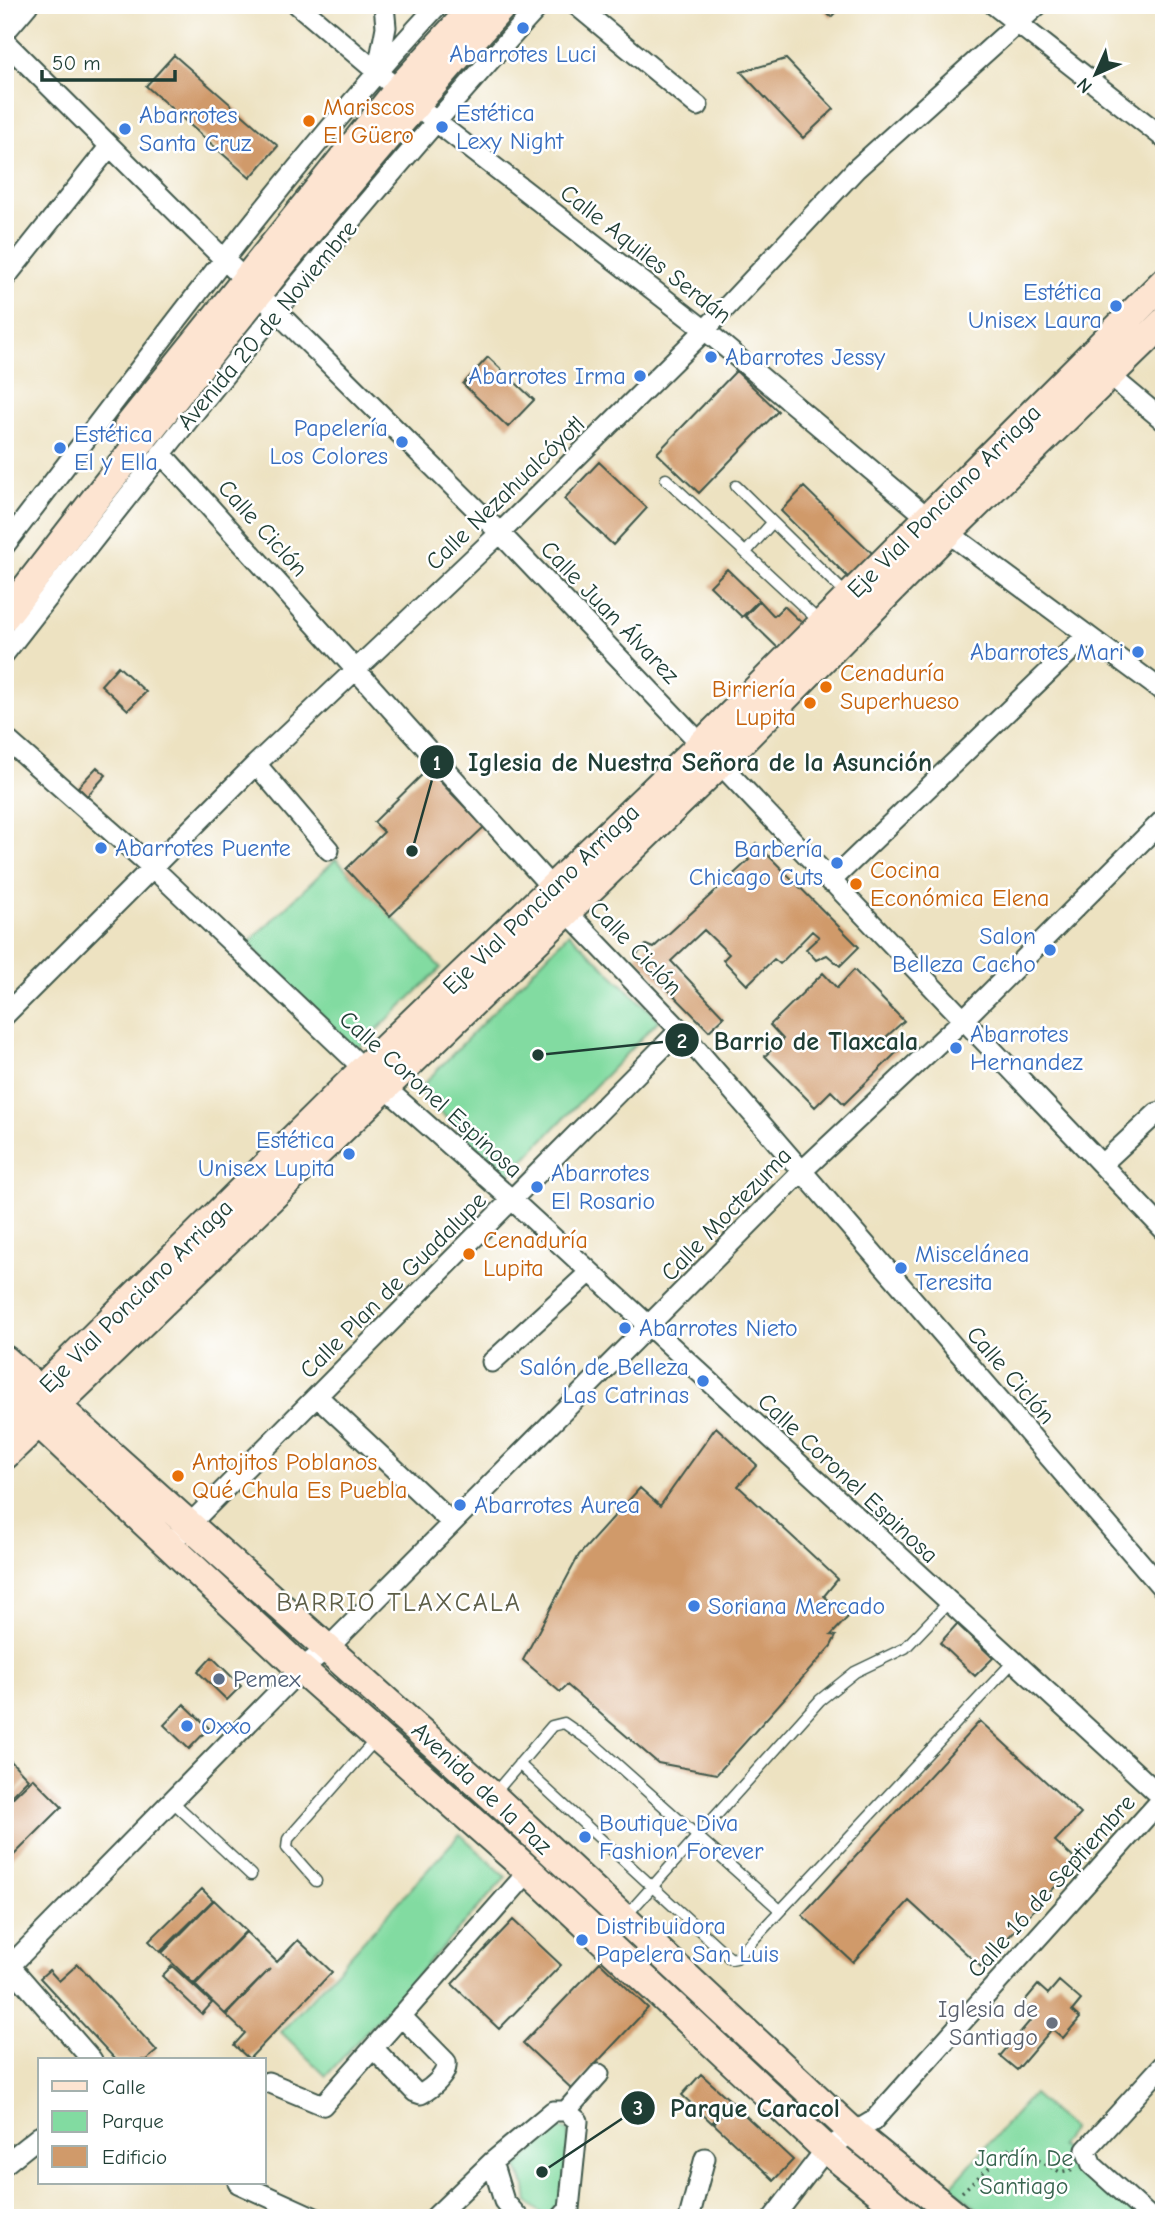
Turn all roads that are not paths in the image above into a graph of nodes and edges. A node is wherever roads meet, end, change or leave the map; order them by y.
1 (28, 5) edge
2 (298, 5) edge
3 (384, 5) edge
4 (401, 5) edge
5 (438, 5) edge
6 (476, 5) edge
7 (503, 5) edge
8 (540, 5) edge
9 (576, 5) edge
10 (994, 5) edge
11 (1038, 5) edge
12 (1020, 24) junction
13 (386, 27) junction
14 (5, 32) edge
15 (5, 42) edge
16 (378, 70) junction
17 (416, 105) junction
18 (698, 106) dead end
19 (1164, 138) edge
20 (110, 146) junction
21 (224, 258) junction
22 (5, 278) edge
23 (1164, 282) edge
24 (260, 295) junction
25 (1164, 322) edge
26 (705, 330) junction
27 (1109, 375) junction
28 (1164, 421) edge
29 (161, 453) junction
30 (666, 479) dead end
31 (736, 486) dead end
32 (771, 524) junction
33 (937, 524) junction
34 (500, 533) junction
35 (5, 545) edge
36 (747, 551) junction
37 (5, 585) edge
38 (848, 596) junction
39 (5, 616) edge
40 (822, 623) junction
41 (1087, 635) junction
42 (5, 653) edge
43 (356, 669) junction
44 (1164, 692) edge
45 (5, 738) edge
46 (710, 754) junction
47 (256, 764) junction
48 (1164, 819) edge
49 (329, 850) dead end
50 (153, 868) junction
51 (830, 882) junction
52 (552, 888) junction
53 (567, 912) junction
54 (5, 1015) edge
55 (963, 1020) junction
56 (680, 1030) junction
57 (365, 1069) junction
58 (385, 1088) junction
59 (1164, 1111) edge
60 (1102, 1164) junction
61 (802, 1171) junction
62 (511, 1199) junction
63 (1164, 1229) edge
64 (589, 1273) junction
65 (650, 1327) junction
66 (5, 1360) edge
67 (492, 1362) dead end
68 (317, 1396) junction
69 (28, 1407) edge
70 (5, 1455) edge
71 (451, 1522) junction
72 (191, 1523) junction
73 (171, 1544) junction
74 (257, 1583) junction
75 (1164, 1590) edge
76 (948, 1603) junction
77 (236, 1605) junction
78 (328, 1648) junction
79 (1013, 1662) junction
80 (301, 1670) junction
81 (377, 1737) junction
82 (519, 1764) junction
83 (492, 1796) junction
84 (1164, 1798) edge
85 (172, 1801) junction
86 (698, 1837) junction
87 (529, 1871) junction
88 (251, 1875) dead end
89 (316, 1881) dead end
90 (652, 1888) junction
91 (780, 1910) junction
92 (613, 1930) junction
93 (7, 1966) edge
94 (401, 2016) junction
95 (373, 2048) junction
96 (90, 2058) edge
97 (1164, 2064) edge
98 (599, 2074) dead end
99 (268, 2082) dead end
100 (566, 2111) junction
101 (855, 2134) junction
102 (38, 2138) edge
103 (826, 2149) junction
104 (705, 2158) dead end
105 (492, 2162) junction
106 (5, 2164) edge
107 (240, 2184) edge
108 (958, 2206) edge
109 (315, 2218) edge
110 (434, 2218) edge
111 (519, 2218) edge
112 (561, 2218) edge
113 (689, 2218) edge
114 (773, 2218) edge
115 (911, 2218) edge
116 (1151, 2218) edge

1 - 14 street
2 - 16 street, Calle Aquiles Serdán
3 - 13 street
4 - 13 street
5 - 16 street
6 - 17 main road, Avenida 20 de Noviembre
7 - 17 main road, Avenida 20 de Noviembre
8 - 17 street, Avenida 20 de Noviembre
9 - 18 street
10 - 12 street
11 - 12 street, Calle Nezahualcóyotl
12 - 19 street
12 - 26 street, Calle Nezahualcóyotl
13 - 16 street
15 - 20 street, Calle Juan Álvarez
16 - 17 street, Calle Aquiles Serdán
16 - 21 street
17 - 24 main road, Avenida 20 de Noviembre
17 - 24 street, Avenida 20 de Noviembre
17 - 26 street, Calle Aquiles Serdán
20 - 21 street, Calle Juan Álvarez
20 - 22 street
21 - 24 street, Calle Juan Álvarez
21 - 35 street
23 - 33 main road, Eje Vial Ponciano Arriaga
24 - 29 street, Avenida 20 de Noviembre
24 - 34 street, Calle Juan Álvarez
24 - 37 main road, Avenida 20 de Noviembre
24 - 39 main road, Avenida 20 de Noviembre
25 - 27 main road, Eje Vial Ponciano Arriaga
26 - 33 street, Calle Aquiles Serdán
26 - 34 street, Calle Nezahualcóyotl
27 - 28 street
27 - 33 main road, Eje Vial Ponciano Arriaga
29 - 42 street, Avenida 20 de Noviembre
29 - 43 street, Calle Ciclón
30 - 36 lane
31 - 32 lane
32 - 36 lane
32 - 38 lane
33 - 38 main road, Eje Vial Ponciano Arriaga
33 - 41 street, Calle Aquiles Serdán
33 - 46 main road, Eje Vial Ponciano Arriaga
34 - 43 street, Calle Nezahualcóyotl
34 - 46 street, Calle Juan Álvarez
36 - 40 lane
38 - 40 main road, Eje Vial Ponciano Arriaga
40 - 46 main road, Eje Vial Ponciano Arriaga
41 - 44 street, Calle Aquiles Serdán
41 - 51 street
43 - 47 street, Calle Nezahualcóyotl
43 - 52 street, Calle Ciclón
45 - 50 street, Calle Coronel Espinosa
46 - 51 street, Calle Juan Álvarez
46 - 52 main road, Eje Vial Ponciano Arriaga
46 - 53 main road, Eje Vial Ponciano Arriaga
47 - 49 street
47 - 50 street, Calle Nezahualcóyotl
48 - 55 street, Calle Moctezuma
50 - 54 street, Calle Nezahualcóyotl
50 - 57 street, Calle Coronel Espinosa
51 - 55 street, Calle Juan Álvarez
52 - 57 main road, Eje Vial Ponciano Arriaga
53 - 56 street, Calle Ciclón
53 - 58 main road, Eje Vial Ponciano Arriaga
55 - 60 street, Calle Juan Álvarez
55 - 61 street, Calle Moctezuma
56 - 61 street, Calle Ciclón
56 - 62 street, Calle Plan de Guadalupe
57 - 58 street, Calle Coronel Espinosa
57 - 69 main road, Eje Vial Ponciano Arriaga
58 - 62 street, Calle Coronel Espinosa
58 - 69 main road, Eje Vial Ponciano Arriaga
59 - 60 street
60 - 63 street, Calle Juan Álvarez
61 - 65 street, Calle Moctezuma
61 - 75 street, Calle Ciclón
62 - 64 street, Calle Coronel Espinosa
62 - 68 street, Calle Plan de Guadalupe
64 - 65 street, Calle Coronel Espinosa
64 - 67 street
65 - 71 street, Calle Moctezuma
65 - 76 street, Calle Coronel Espinosa
66 - 69 main road, Avenida de la Paz
68 - 71 street
68 - 72 street, Calle Plan de Guadalupe
69 - 70 main road, Eje Vial Ponciano Arriaga
69 - 72 main road, Avenida de la Paz
69 - 73 main road, Avenida de la Paz
71 - 78 street, Calle Moctezuma
72 - 73 street, Calle Plan de Guadalupe
72 - 74 main road, Avenida de la Paz
73 - 77 main road, Avenida de la Paz
74 - 77 main road
74 - 78 main road, Avenida de la Paz
76 - 79 street, Calle Coronel Espinosa
76 - 86 lane
77 - 80 main road, Avenida de la Paz
78 - 80 street, Calle Moctezuma
78 - 83 main road, Avenida de la Paz
79 - 84 street, Calle Coronel Espinosa
79 - 91 lane
80 - 81 main road, Avenida de la Paz
80 - 85 street, Calle Moctezuma
81 - 87 main road, Avenida de la Paz
81 - 89 lane
82 - 83 lane
82 - 86 lane
82 - 90 lane
83 - 92 main road, Avenida de la Paz
84 - 101 street, Calle 16 de Septiembre
85 - 88 lane
85 - 93 street, Calle Moctezuma
86 - 90 lane
86 - 91 lane
87 - 92 main road, Avenida de la Paz
87 - 94 street
90 - 91 lane
90 - 92 lane
92 - 101 main road, Avenida de la Paz
92 - 103 main road, Avenida de la Paz
93 - 96 street
94 - 95 street
94 - 95 street
95 - 99 street
97 - 116 street
98 - 100 street
100 - 105 street
100 - 112 street
101 - 103 street, Calle 16 de Septiembre
101 - 108 main road, Avenida de la Paz
102 - 106 street
103 - 114 street, Calle 16 de Septiembre
103 - 115 main road, Avenida de la Paz
104 - 113 street
105 - 110 street
105 - 111 street
107 - 109 street

